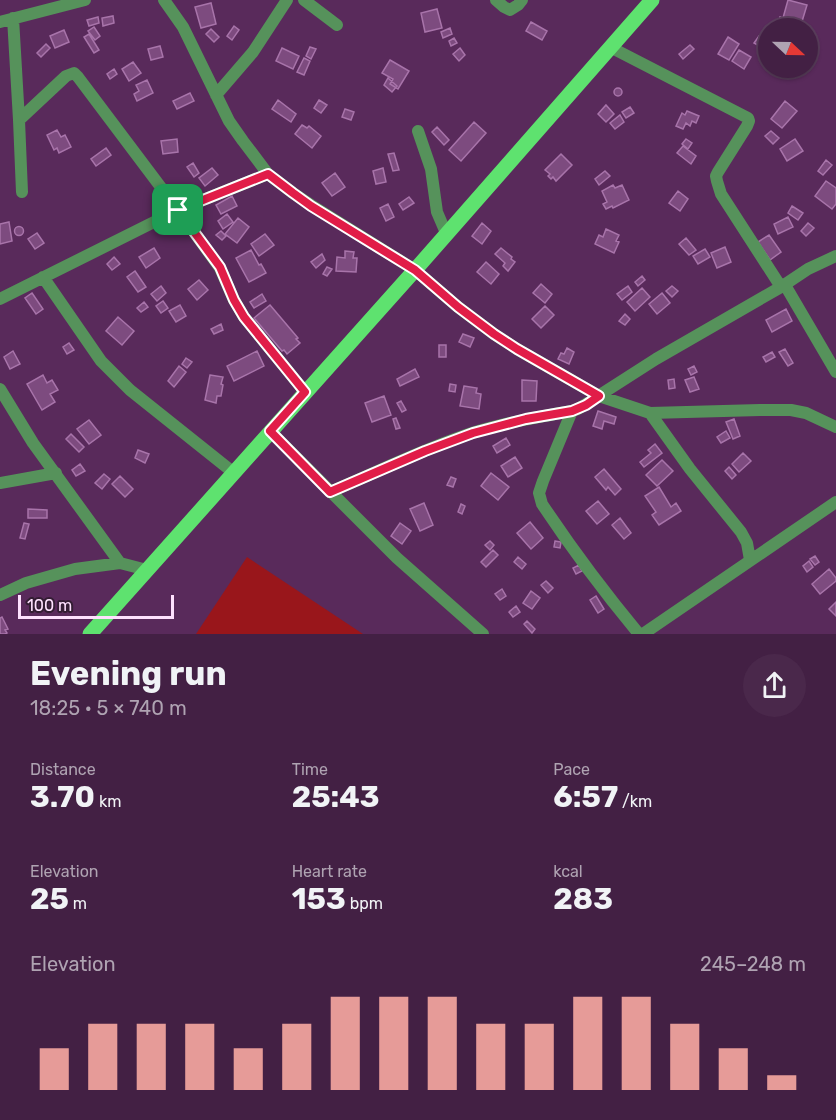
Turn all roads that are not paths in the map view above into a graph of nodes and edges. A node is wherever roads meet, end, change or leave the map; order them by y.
1 (85, 0) edge
2 (164, 0) edge
3 (287, 0) edge
4 (304, 0) edge
5 (496, 0) edge
6 (522, 0) edge
7 (652, 0) edge
8 (13, 18) junction
9 (0, 22) edge
10 (337, 25) dead end
11 (610, 47) junction
12 (216, 95) junction
13 (19, 120) junction
14 (418, 131) dead end
15 (268, 174) junction
16 (22, 192) dead end
17 (178, 210) junction
18 (446, 233) junction
19 (836, 256) edge
20 (415, 270) junction
21 (43, 277) junction
22 (783, 286) junction
23 (0, 299) edge
24 (836, 372) edge
25 (0, 389) edge
26 (305, 392) junction
27 (599, 396) junction
28 (572, 411) junction
29 (650, 413) junction
30 (836, 427) edge
31 (270, 431) junction
32 (56, 473) junction
33 (234, 473) junction
34 (0, 483) edge
35 (330, 492) junction
36 (836, 502) edge
37 (750, 560) junction
38 (120, 563) junction
39 (147, 570) junction
40 (0, 595) edge
41 (90, 634) edge
42 (483, 634) edge
43 (639, 634) edge
44 (643, 634) edge

1 - 8 street
2 - 12 street
3 - 12 street
4 - 10 street
5 - 6 street
7 - 11 main road
8 - 9 street
8 - 13 street
11 - 18 main road
11 - 22 street
12 - 15 street
13 - 16 street
13 - 17 street
14 - 18 street
15 - 17 street
15 - 20 street
17 - 21 street
17 - 26 street
18 - 20 main road
19 - 22 street
20 - 26 main road
20 - 27 street
21 - 23 street
21 - 33 street
22 - 24 street
22 - 27 street
25 - 32 street
26 - 31 main road
27 - 28 street
27 - 29 street
28 - 35 street
28 - 43 street
29 - 30 street
29 - 37 street
31 - 33 main road
31 - 35 street
32 - 34 street
32 - 38 street
33 - 39 main road
35 - 42 street
36 - 37 street
37 - 44 street
38 - 39 street
38 - 40 street
39 - 41 main road

